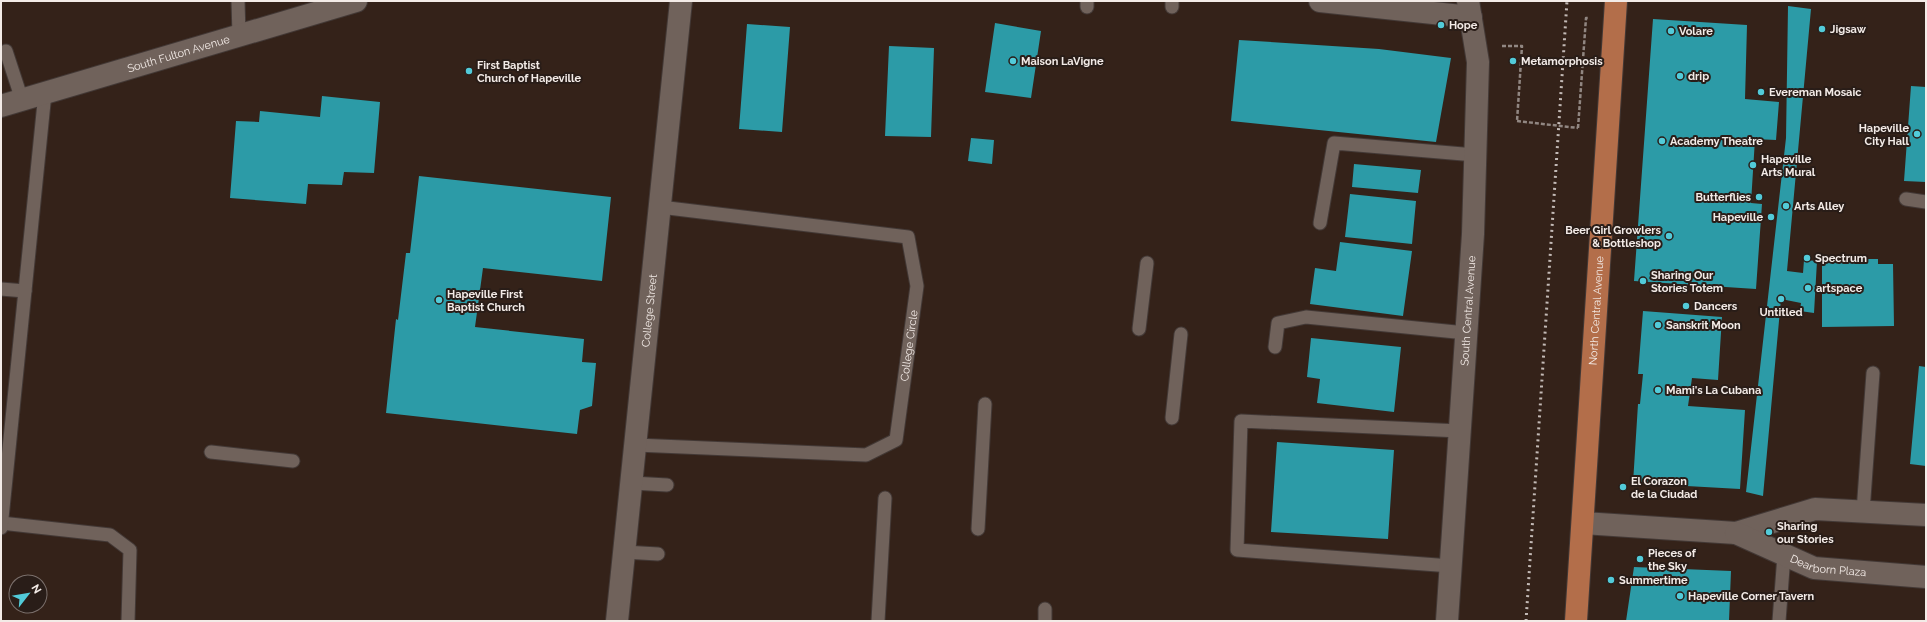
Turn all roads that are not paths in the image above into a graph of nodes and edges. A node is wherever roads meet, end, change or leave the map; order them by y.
1 (238, 1) edge
2 (356, 1) edge
3 (681, 1) edge
4 (1320, 1) edge
5 (1616, 1) edge
6 (1470, 9) edge
7 (239, 36) junction
8 (6, 52) dead end
9 (45, 93) junction
10 (22, 100) junction
11 (1, 106) edge
12 (1475, 155) junction
13 (1906, 199) dead end
14 (1926, 202) edge
15 (660, 207) junction
16 (1320, 223) dead end
17 (1147, 263) dead end
18 (1, 289) edge
19 (25, 291) junction
20 (1139, 329) dead end
21 (1466, 333) junction
22 (1181, 334) dead end
23 (1275, 347) dead end
24 (1873, 373) dead end
25 (985, 404) dead end
26 (1172, 418) dead end
27 (1460, 431) junction
28 (636, 445) junction
29 (212, 452) dead end
30 (292, 461) dead end
31 (632, 483) junction
32 (667, 485) dead end
33 (885, 498) dead end
34 (1863, 512) junction
35 (1926, 515) edge
36 (1583, 523) junction
37 (1, 524) edge
38 (1, 528) edge
39 (978, 530) dead end
40 (1736, 532) junction
41 (624, 552) junction
42 (658, 554) dead end
43 (1784, 555) junction
44 (1451, 566) junction
45 (1926, 577) edge
46 (128, 621) edge
47 (617, 621) edge
48 (878, 621) edge
49 (1447, 621) edge
50 (1576, 621) edge
51 (1779, 621) edge

1 - 7 lane
2 - 7 street, South Fulton Avenue
3 - 15 street, College Street
4 - 6 street
5 - 36 main road, North Central Avenue
6 - 12 street, South Central Avenue
7 - 9 street, South Fulton Avenue
8 - 10 lane
9 - 10 street, South Fulton Avenue
9 - 19 lane
10 - 11 street, South Fulton Avenue
12 - 16 lane
12 - 21 street, South Central Avenue
13 - 14 lane
15 - 28 street, College Street
15 - 28 lane, College Circle
17 - 20 lane
18 - 19 lane
19 - 37 lane
21 - 23 lane
21 - 27 street, South Central Avenue
22 - 26 lane
24 - 34 lane
25 - 39 lane
27 - 44 street, South Central Avenue
27 - 44 lane
28 - 31 street, College Street
29 - 30 lane
31 - 32 lane
31 - 41 street, College Street
33 - 48 lane
34 - 35 street, Dearborn Plaza
34 - 40 street, Dearborn Plaza
36 - 40 street, Dearborn Plaza
36 - 50 main road, North Central Avenue
37 - 38 lane
37 - 46 lane
40 - 43 street, Dearborn Plaza
41 - 42 lane
41 - 47 street, College Street
43 - 45 street, Dearborn Plaza
43 - 51 lane
44 - 49 street, South Central Avenue

